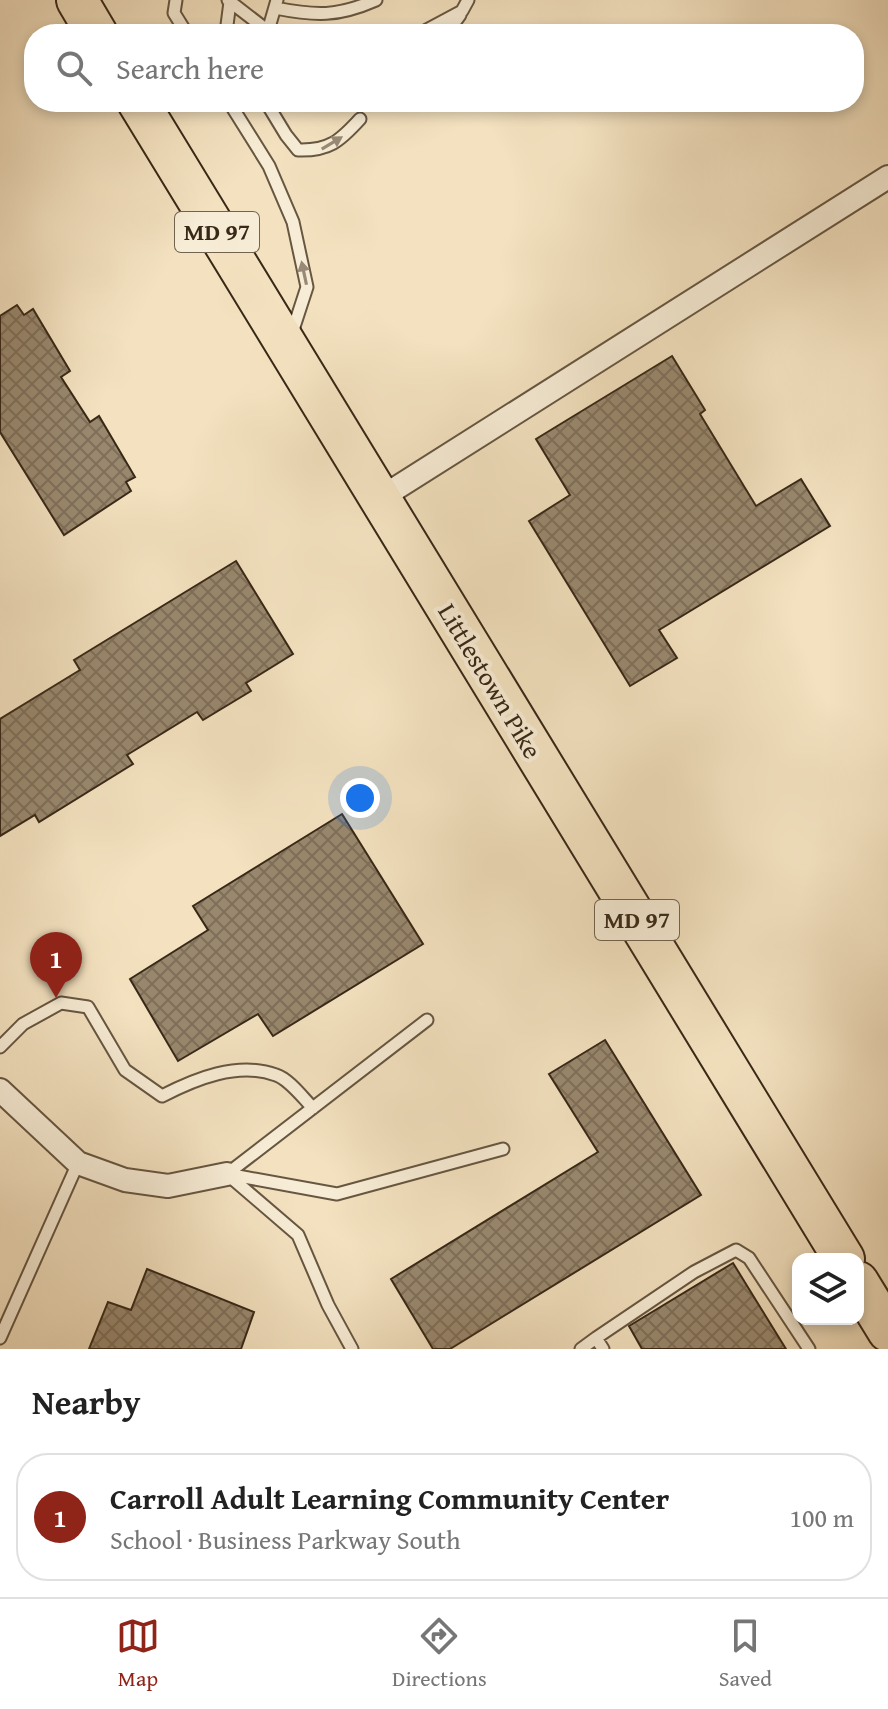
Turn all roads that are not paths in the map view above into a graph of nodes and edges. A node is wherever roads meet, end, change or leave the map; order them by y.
1 (77, 0) edge
2 (176, 0) edge
3 (376, 0) edge
4 (229, 1) edge
5 (276, 4) edge
6 (465, 6) edge
7 (91, 24) edge
8 (181, 24) edge
9 (227, 24) edge
10 (259, 24) edge
11 (272, 24) edge
12 (435, 24) edge
13 (453, 24) edge
14 (144, 112) edge
15 (235, 112) edge
16 (272, 112) edge
17 (360, 119) dead end
18 (888, 177) edge
19 (287, 347) junction
20 (379, 499) junction
21 (427, 1020) dead end
22 (0, 1047) edge
23 (0, 1090) edge
24 (313, 1108) junction
25 (503, 1149) dead end
26 (78, 1163) junction
27 (227, 1174) junction
28 (840, 1253) edge
29 (864, 1292) edge
30 (888, 1331) edge
31 (0, 1338) edge
32 (599, 1344) edge
33 (352, 1349) edge
34 (581, 1349) edge
35 (809, 1349) edge

1 - 7 highway
2 - 8 lane
3 - 5 lane
4 - 9 lane
4 - 10 lane
5 - 11 lane
6 - 12 lane
6 - 13 lane
14 - 19 highway, Littlestown Pike / MD 97
19 -> 15 lane
16 -> 17 lane
18 - 20 street
19 - 20 highway, Littlestown Pike / MD 97
20 - 28 highway, Littlestown Pike / MD 97
21 - 24 lane
22 - 24 lane
23 - 26 street
24 - 27 lane
25 - 27 lane
26 - 27 street
26 - 31 lane
27 - 33 lane
29 - 30 highway
32 - 34 lane
32 - 35 lane

